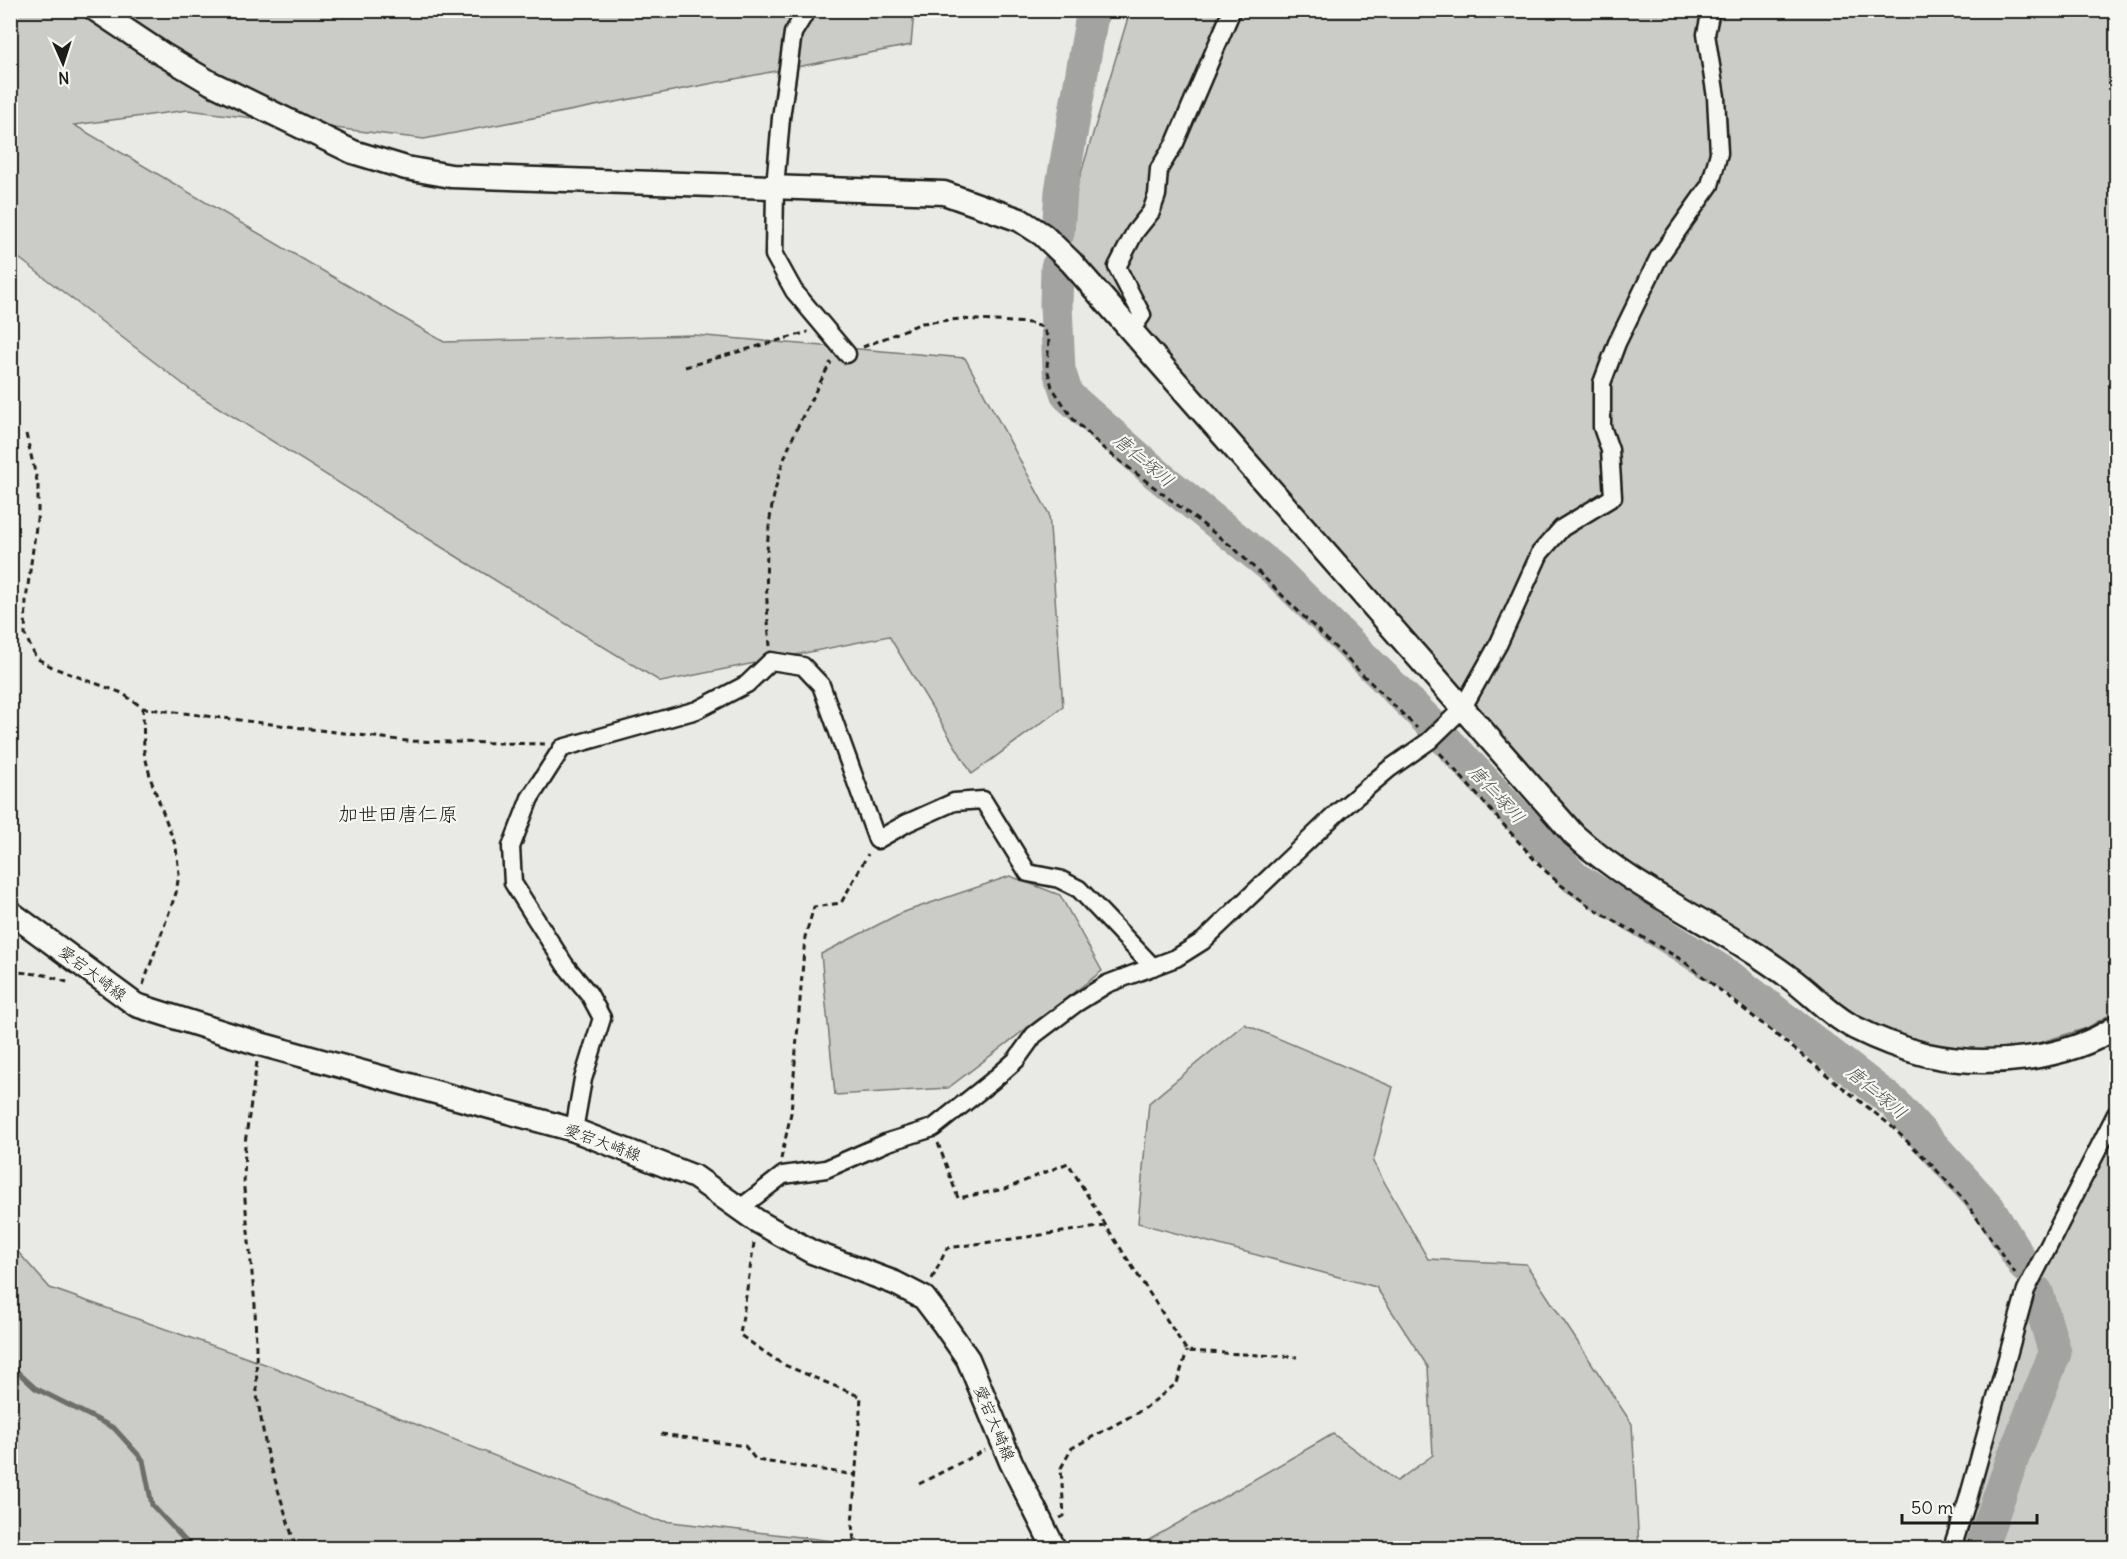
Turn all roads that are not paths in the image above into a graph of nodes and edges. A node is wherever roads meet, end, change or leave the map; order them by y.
1 (96, 10) edge
2 (807, 10) edge
3 (1232, 10) edge
4 (1711, 10) edge
5 (775, 187) junction
6 (1131, 331) junction
7 (847, 354) road end
8 (1462, 709) junction
9 (10, 912) edge
10 (1153, 967) junction
11 (2116, 1027) edge
12 (2116, 1114) edge
13 (574, 1130) junction
14 (748, 1215) junction
15 (1054, 1548) edge
16 (1952, 1548) edge

1 - 5 street
2 - 5 street
3 - 6 street
4 - 8 street
5 - 6 street
5 - 7 street
6 - 8 street
8 - 10 street
8 - 11 street
9 - 13 street, 愛宕大崎線
10 - 13 street
10 - 14 street
12 - 16 street
13 - 14 street, 愛宕大崎線
14 - 15 street, 愛宕大崎線

